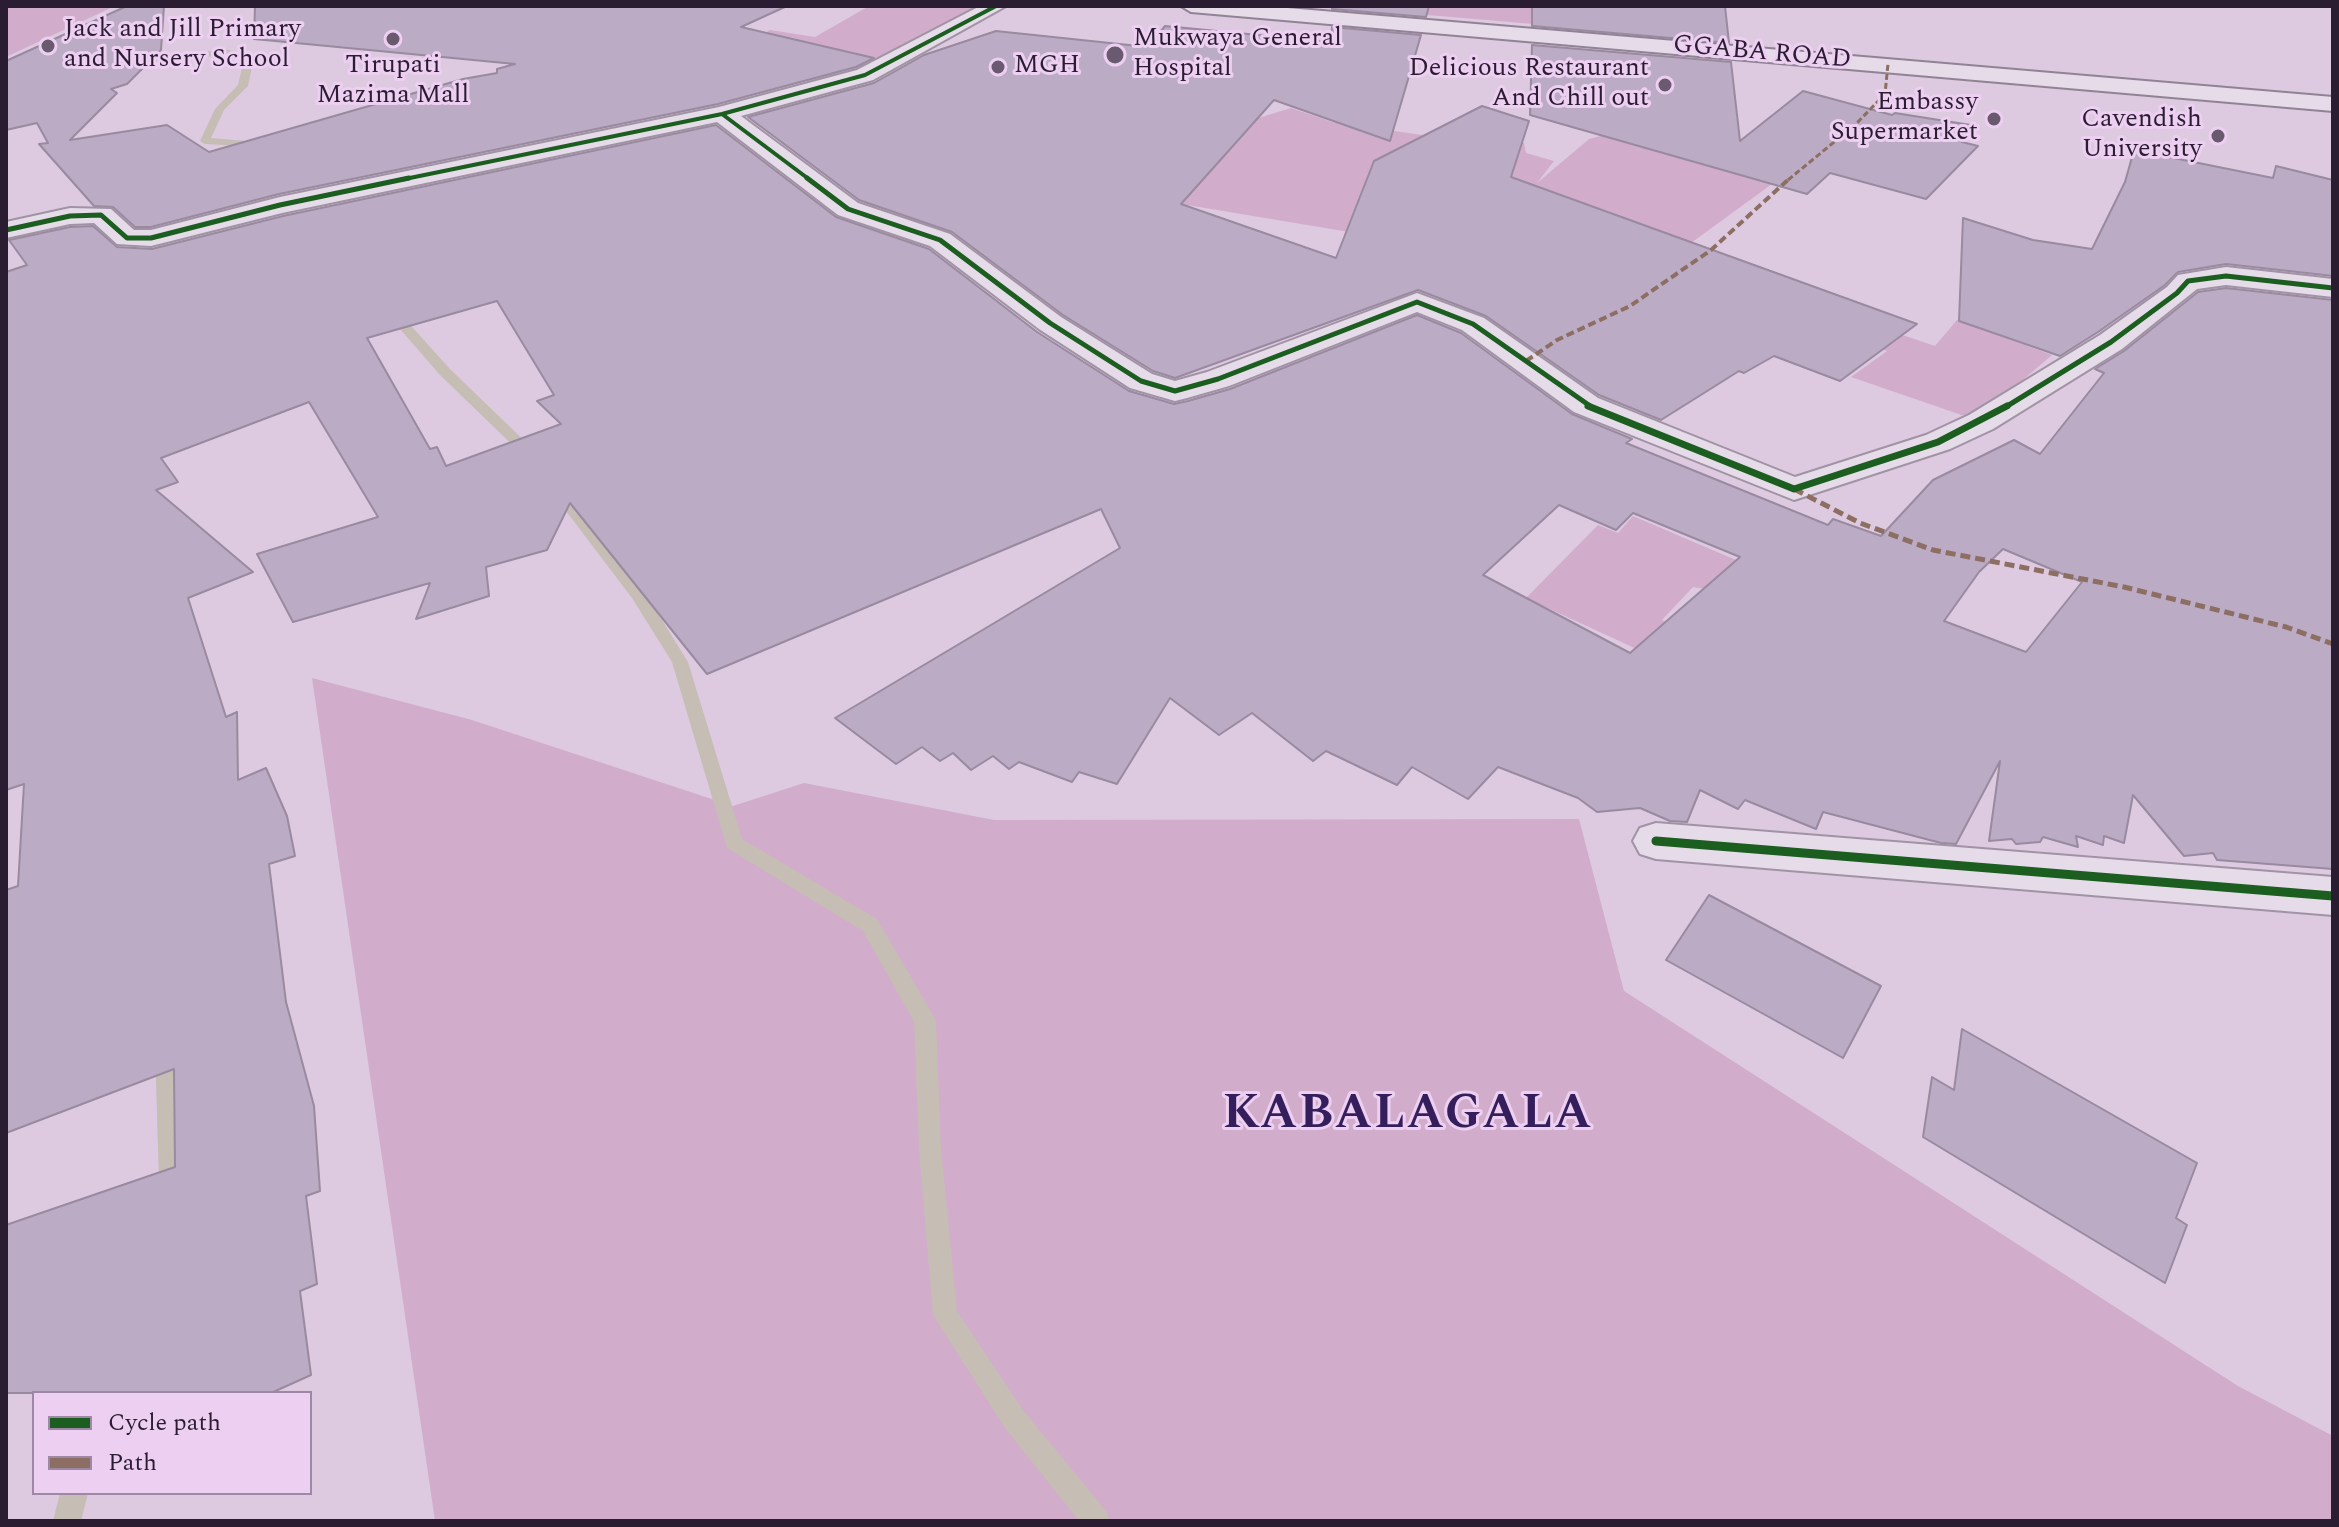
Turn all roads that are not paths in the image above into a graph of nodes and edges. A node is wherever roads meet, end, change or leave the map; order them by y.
1 (996, 6) edge
2 (1191, 6) edge
3 (2333, 104) edge
4 (722, 114) junction
5 (6, 230) edge
6 (2333, 288) edge
7 (1656, 841) dead end
8 (2333, 896) edge

1 - 4 street
2 - 3 street, GGABA ROAD
4 - 5 street
4 - 6 street
7 - 8 street

